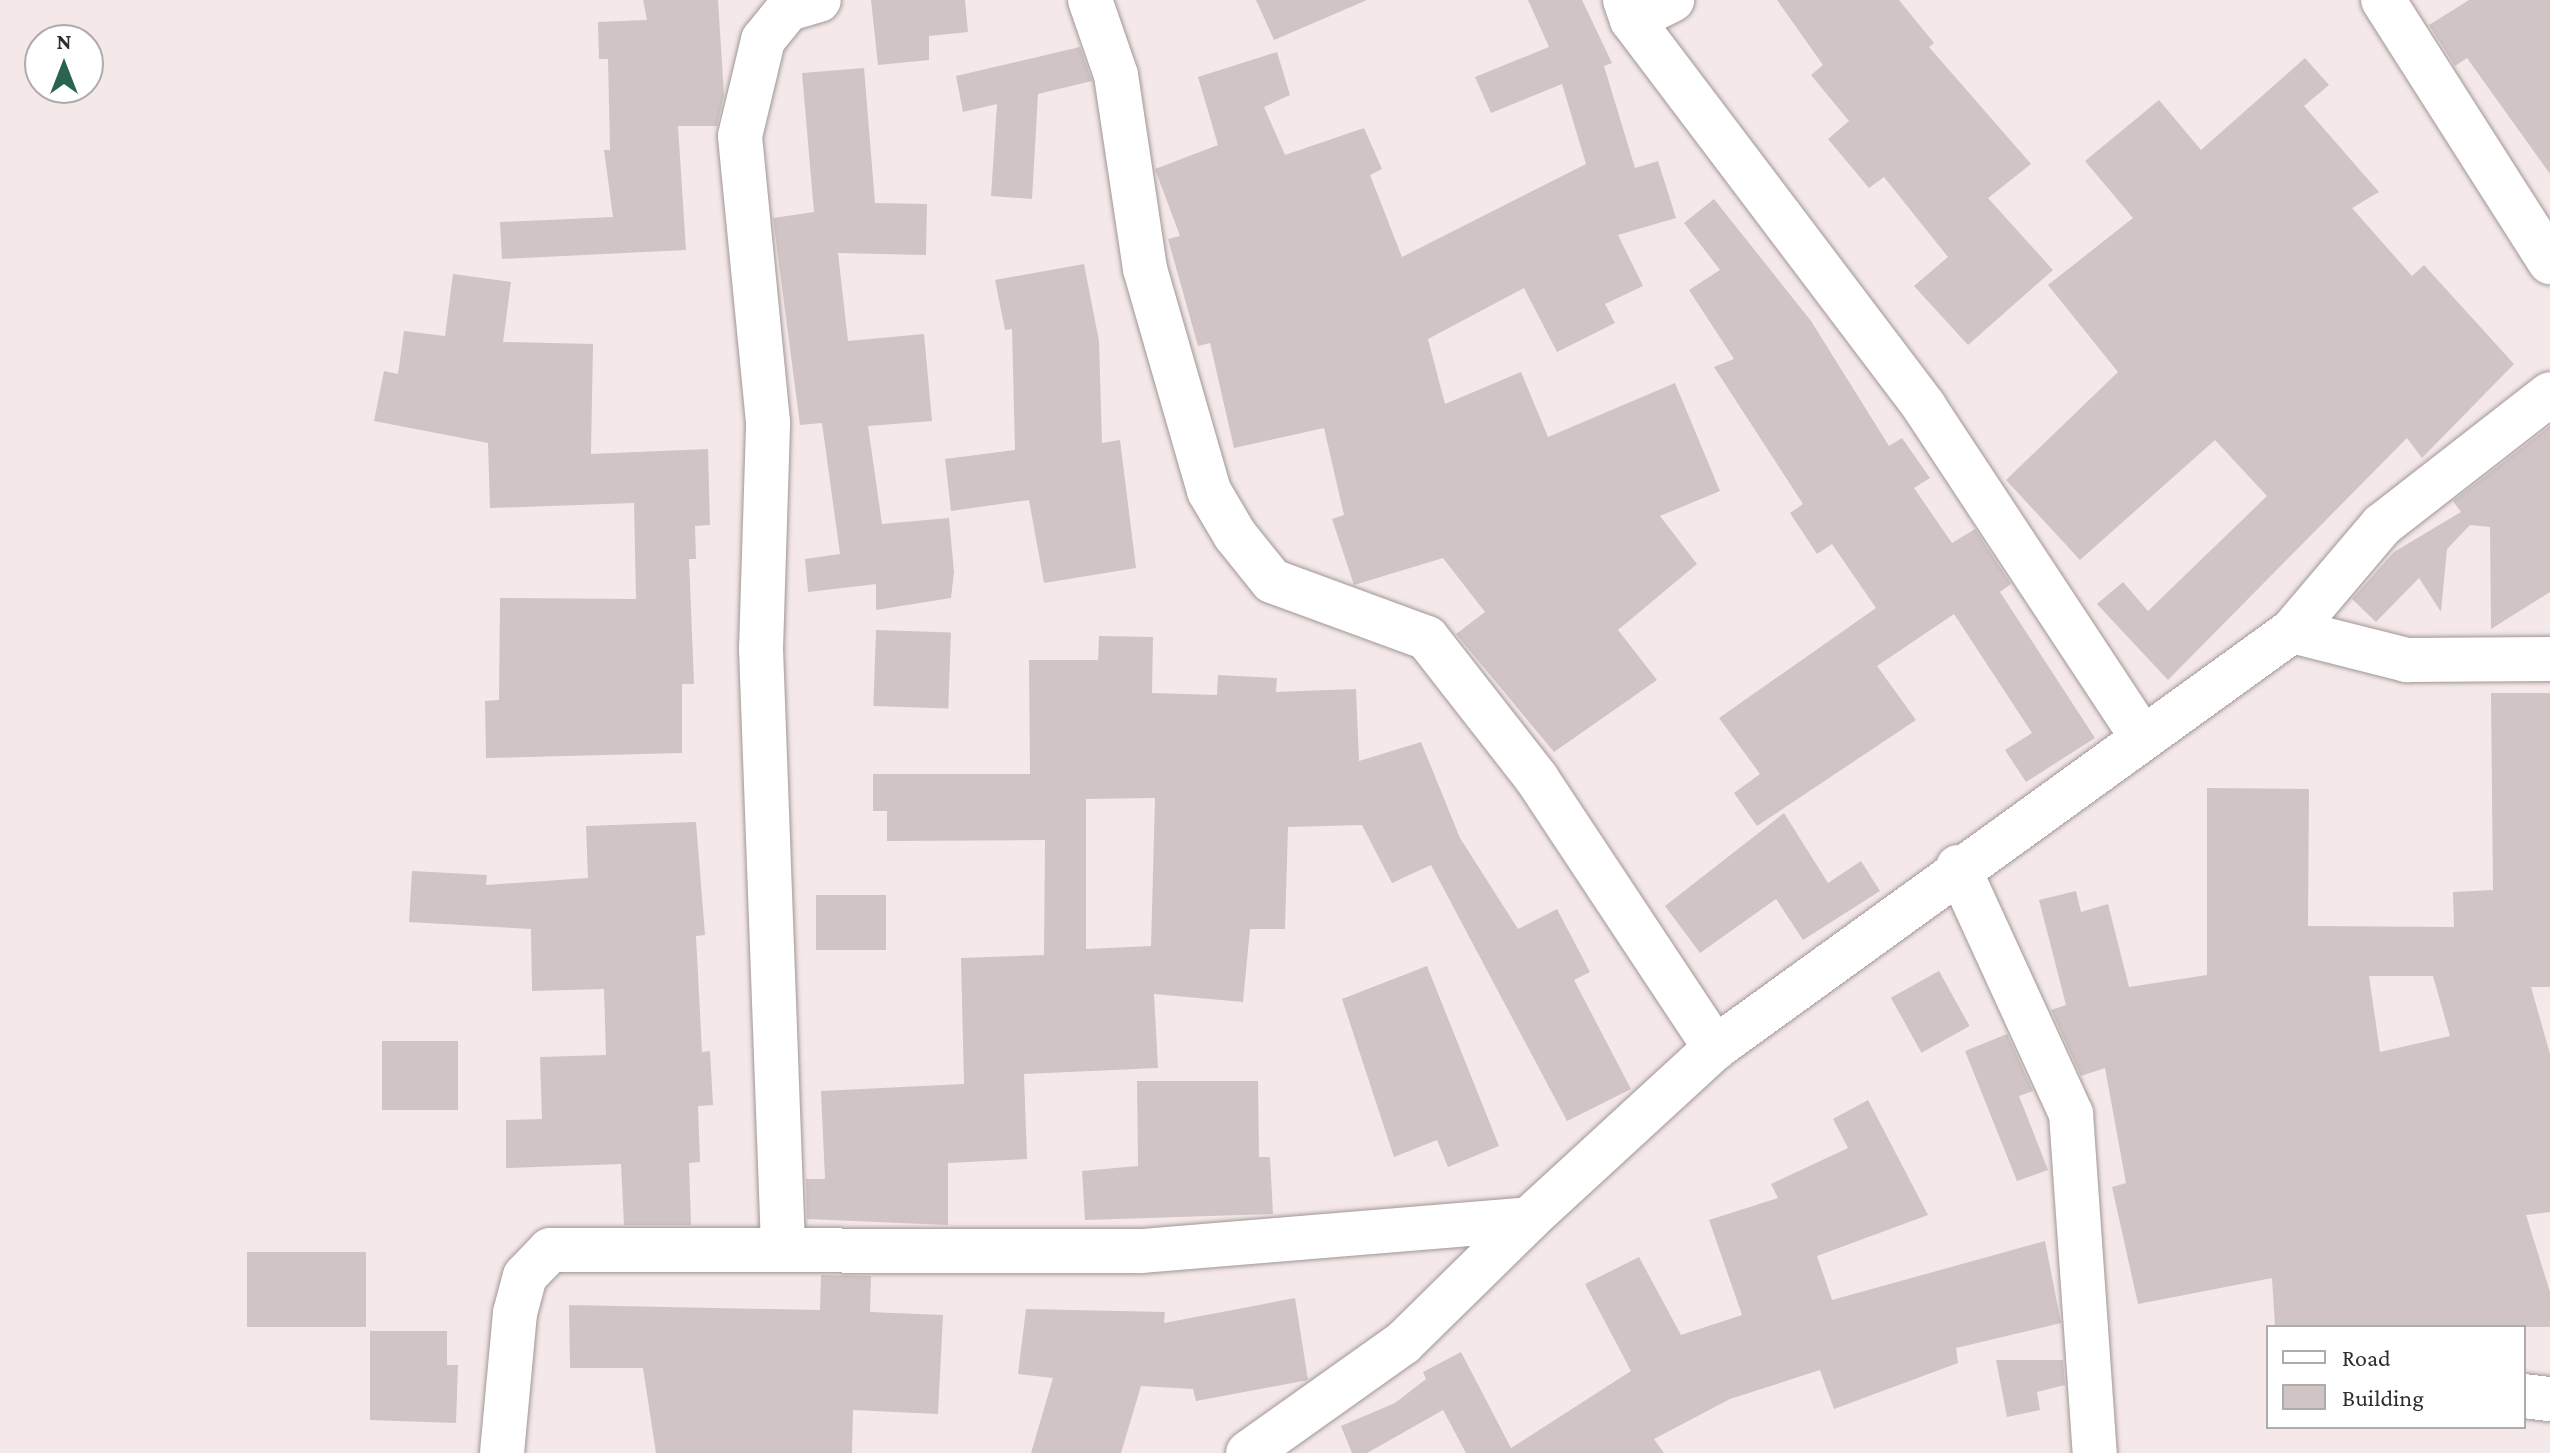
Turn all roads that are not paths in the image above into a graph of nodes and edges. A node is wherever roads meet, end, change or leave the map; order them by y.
1 (819, 0) edge
2 (1090, 0) edge
3 (1672, 0) edge
4 (2383, 0) edge
5 (1628, 10) edge
6 (2550, 262) edge
7 (2550, 394) edge
8 (2292, 631) junction
9 (2550, 659) edge
10 (2142, 737) junction
11 (1958, 867) junction
12 (1715, 1048) junction
13 (1529, 1219) junction
14 (783, 1246) junction
15 (2526, 1396) edge
16 (2550, 1399) edge
17 (502, 1453) edge
18 (1248, 1453) edge
19 (2095, 1453) edge

1 - 14 street
2 - 12 street
3 - 5 street
4 - 6 street
5 - 10 street
7 - 8 street
8 - 9 street
8 - 10 street
10 - 11 street
11 - 12 street
11 - 19 street
12 - 13 street
13 - 14 street
13 - 18 street
14 - 17 street
15 - 16 street

